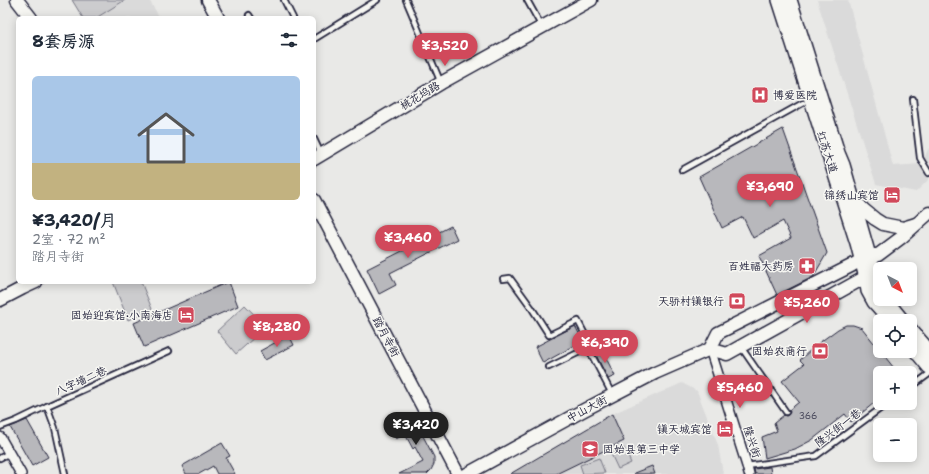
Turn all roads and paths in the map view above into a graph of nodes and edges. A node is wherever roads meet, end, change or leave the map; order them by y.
1 (17, 0) edge
2 (208, 0) edge
3 (284, 0) edge
4 (377, 0) edge
5 (406, 0) edge
6 (527, 0) edge
7 (591, 0) edge
8 (779, 0) edge
9 (790, 0) edge
10 (29, 16) edge
11 (217, 16) edge
12 (292, 16) edge
13 (542, 27) junction
14 (316, 38) edge
15 (441, 83) junction
16 (913, 99) dead end
17 (803, 103) dead end
18 (318, 157) edge
19 (682, 170) dead end
20 (929, 173) edge
21 (852, 197) junction
22 (316, 204) edge
23 (929, 213) edge
24 (917, 224) junction
25 (869, 257) junction
26 (870, 275) junction
27 (503, 279) dead end
28 (873, 279) edge
29 (32, 284) edge
30 (0, 300) edge
31 (890, 306) edge
32 (885, 314) edge
33 (897, 314) edge
34 (917, 337) edge
35 (741, 347) junction
36 (588, 348) junction
37 (710, 349) junction
38 (169, 351) dead end
39 (929, 351) edge
40 (917, 352) edge
41 (549, 367) dead end
42 (929, 367) edge
43 (929, 374) edge
44 (917, 383) edge
45 (613, 396) junction
46 (47, 406) junction
47 (878, 410) edge
48 (786, 412) dead end
49 (0, 427) edge
50 (0, 437) edge
51 (9, 453) junction
52 (0, 458) edge
53 (748, 470) edge
54 (21, 474) edge
55 (65, 474) edge
56 (458, 474) edge
57 (467, 474) edge

1 - 10 main road
2 - 11 main road
3 - 12 lane
4 - 14 lane
5 - 15 lane
6 - 13 lane
7 - 13 main road, 桃花坞路
8 - 25 main road, 红苏大道
9 - 21 main road, 红苏大道
13 - 15 main road, 桃花坞路
15 - 18 main road, 桃花坞路
16 - 20 lane
17 - 19 lane
21 - 24 main road
21 - 25 main road, 红苏大道
22 - 56 main road, 踏月寺街
23 - 24 main road
24 - 25 main road
25 - 26 main road, 红苏大道
25 - 37 main road
26 - 28 main road, 红苏大道
26 - 32 main road, 红苏大道
26 - 35 main road
27 - 36 lane
29 - 30 main road
31 - 33 main road
34 - 39 main road
35 - 37 main road
35 - 48 lane
36 - 41 lane
36 - 45 lane
37 - 45 main road, 中山大街
37 - 53 street, 隆兴街
38 - 46 lane, 八字墙二巷
40 - 42 main road
43 - 44 lane
45 - 57 main road, 中山大街
46 - 49 lane, 八字墙二巷
46 - 55 lane
47 - 53 lane, 隆兴街一巷
50 - 51 street
51 - 52 lane
51 - 54 street

